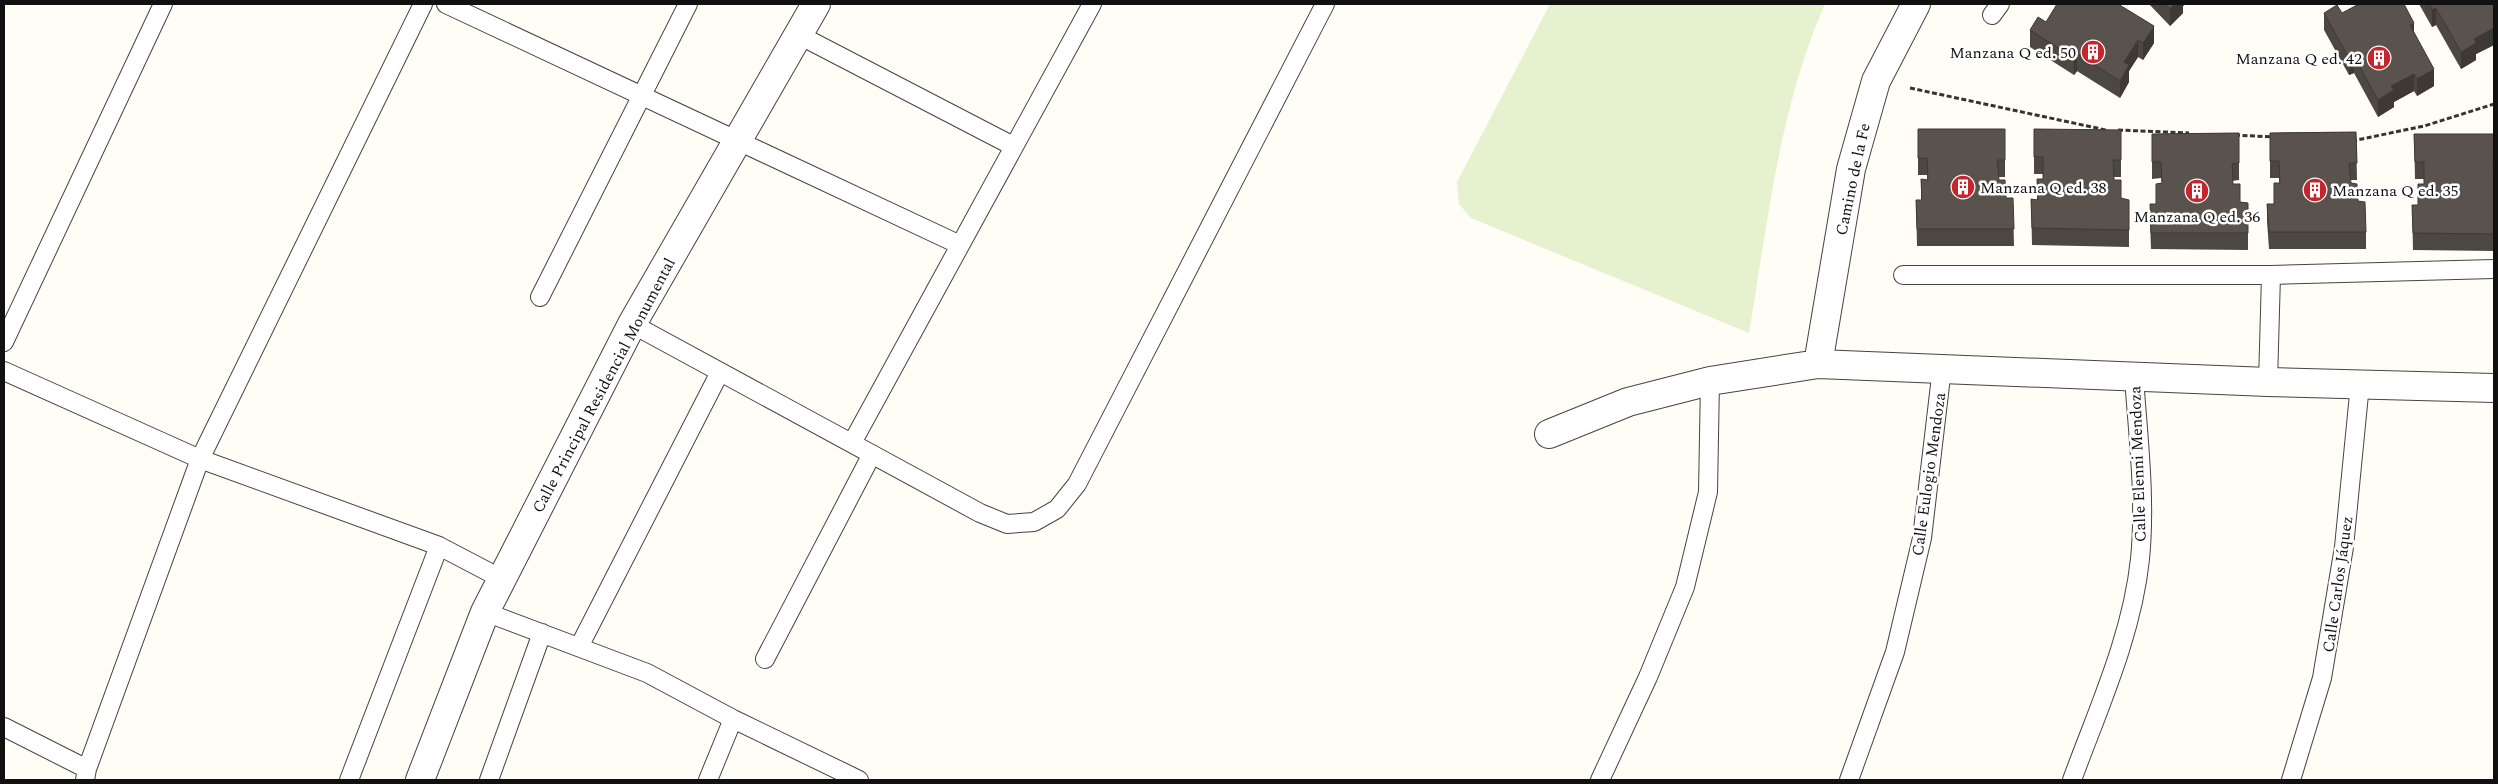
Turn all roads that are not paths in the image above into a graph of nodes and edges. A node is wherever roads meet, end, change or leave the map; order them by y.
1 (163, 4) edge
2 (423, 4) edge
3 (446, 4) edge
4 (688, 4) edge
5 (816, 4) edge
6 (1092, 4) edge
7 (1326, 4) edge
8 (1916, 4) edge
9 (799, 35) junction
10 (642, 95) junction
11 (738, 141) junction
12 (1013, 146) junction
13 (960, 245) junction
14 (2494, 269) edge
15 (1902, 275) dead end
16 (2271, 275) junction
17 (540, 297) dead end
18 (632, 324) junction
19 (4, 342) edge
20 (1818, 364) junction
21 (1942, 368) junction
22 (4, 371) edge
23 (720, 372) junction
24 (2134, 376) junction
25 (1710, 381) junction
26 (2268, 382) junction
27 (2360, 384) junction
28 (2494, 388) edge
29 (1549, 434) dead end
30 (852, 443) junction
31 (872, 454) junction
32 (200, 460) junction
33 (439, 546) junction
34 (502, 578) junction
35 (485, 612) junction
36 (542, 633) junction
37 (579, 647) junction
38 (765, 659) dead end
39 (733, 719) junction
40 (4, 727) edge
41 (86, 775) edge
42 (349, 780) edge
43 (420, 780) edge
44 (489, 780) edge
45 (708, 780) edge
46 (859, 780) edge
47 (1600, 780) edge
48 (1849, 780) edge
49 (2072, 780) edge
50 (2291, 780) edge

1 - 19 lane
2 - 32 lane
3 - 10 lane
4 - 10 lane
5 - 9 street, Calle Principal Residencial Monumental
6 - 12 lane
7 - 31 lane
8 - 20 street, Camino de la Fe
9 - 11 street, Calle Principal Residencial Monumental
9 - 12 lane
10 - 11 lane
10 - 17 lane
11 - 13 lane
11 - 18 street, Calle Principal Residencial Monumental
12 - 13 lane
13 - 30 lane
14 - 16 lane
15 - 16 lane
16 - 26 lane
18 - 23 lane
18 - 34 street, Calle Principal Residencial Monumental
20 - 21 street
20 - 25 street
21 - 24 street
21 - 48 lane, Calle Eulogio Mendoza
22 - 32 lane
23 - 30 lane
23 - 37 lane
24 - 26 street
24 - 49 lane, Calle Elenni Mendoza
25 - 29 street
25 - 47 lane
26 - 27 street
27 - 28 street
27 - 50 lane, Calle Carlos Jáquez
30 - 31 lane
31 - 38 lane
32 - 33 lane
32 - 41 lane
33 - 34 lane
33 - 42 lane
34 - 35 street, Calle Principal Residencial Monumental
35 - 36 lane
35 - 43 street, Calle Principal Residencial Monumental
36 - 37 lane
36 - 44 lane
37 - 39 lane
39 - 45 lane
39 - 46 lane
40 - 41 lane

